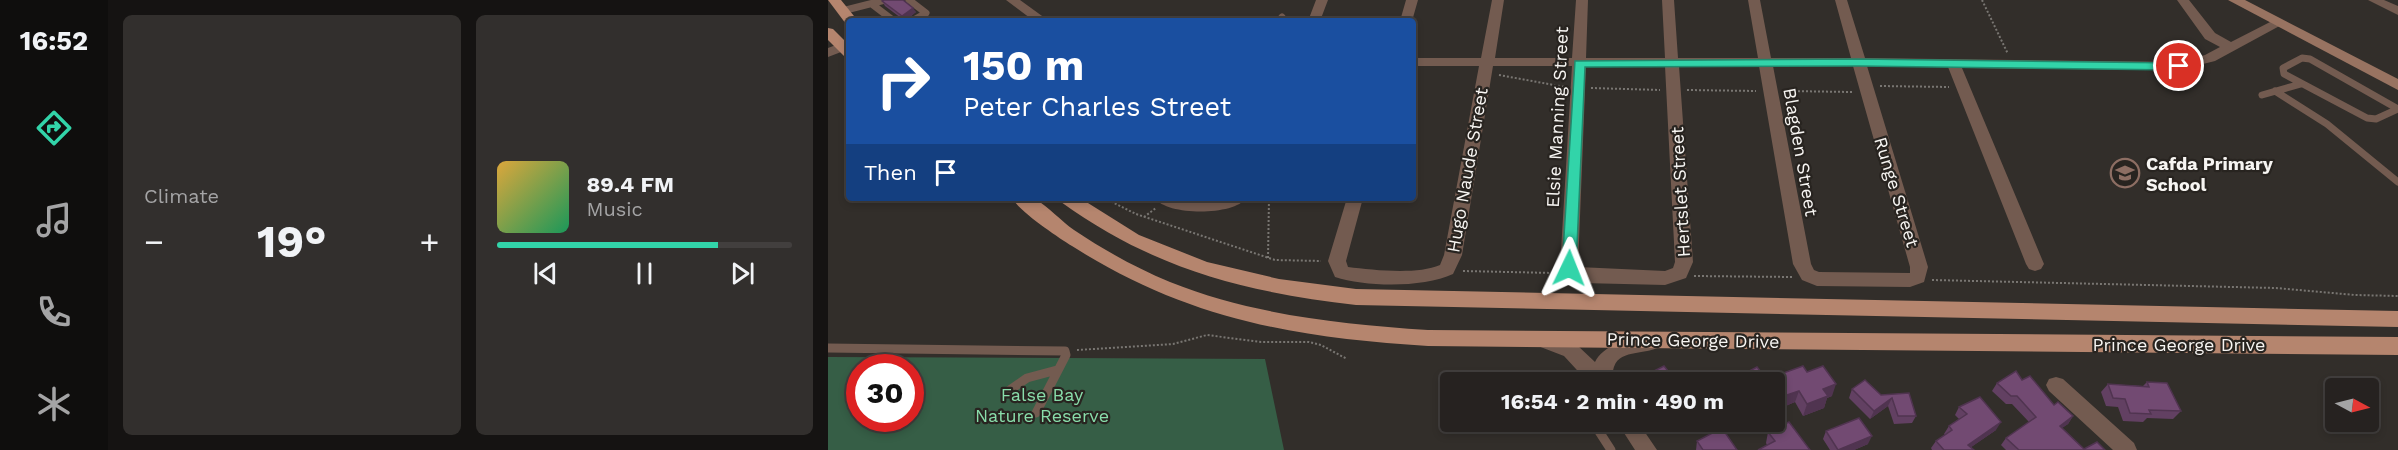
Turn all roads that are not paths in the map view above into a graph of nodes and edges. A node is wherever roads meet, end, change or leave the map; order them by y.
1 (885, 0) edge
2 (909, 0) edge
3 (1012, 0) edge
4 (1323, 0) edge
5 (1412, 0) edge
6 (1498, 0) edge
7 (1582, 0) edge
8 (1668, 0) edge
9 (1754, 0) edge
10 (1841, 0) edge
11 (2183, 0) edge
12 (2235, 0) edge
13 (2374, 0) edge
14 (873, 4) junction
15 (842, 11) edge
16 (2398, 11) edge
17 (890, 18) edge
18 (917, 18) edge
19 (1039, 18) edge
20 (1315, 18) edge
21 (1407, 18) edge
22 (2279, 23) junction
23 (828, 32) edge
24 (2229, 47) junction
25 (842, 50) edge
26 (1416, 62) edge
27 (1672, 62) junction
28 (1858, 62) junction
29 (1579, 63) junction
30 (1765, 63) junction
31 (1953, 63) junction
32 (1486, 67) junction
33 (2301, 84) junction
34 (2398, 85) edge
35 (2275, 91) junction
36 (2262, 95) dead end
37 (2398, 182) edge
38 (1025, 201) edge
39 (1072, 201) edge
40 (1168, 201) edge
41 (1230, 201) edge
42 (1354, 201) edge
43 (2035, 264) dead end
44 (1566, 272) joint
45 (1803, 276) joint
46 (2398, 319) edge
47 (1534, 338) junction
48 (1663, 340) junction
49 (2398, 346) edge
50 (828, 348) edge
51 (1057, 370) junction
52 (1592, 372) edge
53 (1601, 372) edge
54 (2056, 386) dead end
55 (1007, 392) dead end
56 (1036, 413) dead end
57 (1599, 432) edge
58 (1634, 432) edge
59 (1611, 450) edge
60 (1647, 450) edge
61 (2127, 450) edge

1 - 14 lane
2 - 18 lane
3 - 19 street
4 - 20 street
5 - 21 street
6 - 32 street, Hugo Naude Street
7 - 29 street, Elsie Manning Street
8 - 27 street, Hertslet Street
9 - 30 street, Blagden Street
10 - 28 street, Runge Street
11 - 24 street
12 - 22 main road
13 - 16 street
14 - 15 lane
14 - 17 lane
22 - 24 street
22 - 34 main road
23 - 25 main road
24 - 31 street
26 - 32 street
27 - 29 street
27 - 30 street
27 - 44 street, Hertslet Street
28 - 30 street
28 - 31 street
28 - 45 street, Runge Street
29 - 32 street
29 - 44 street, Elsie Manning Street
30 - 45 street, Blagden Street
31 - 43 street
32 - 42 street, Hugo Naude Street
33 - 33 lane
33 - 35 lane
35 - 36 lane
35 - 37 lane
38 - 47 main road, Prince George Drive
39 - 46 main road, Prince George Drive
40 - 41 street
47 - 48 main road, Prince George Drive
47 - 52 street
48 - 49 main road, Prince George Drive
48 - 53 street
50 - 51 lane
51 - 55 lane
51 - 56 lane
54 - 61 street
57 - 59 lane
58 - 60 street

